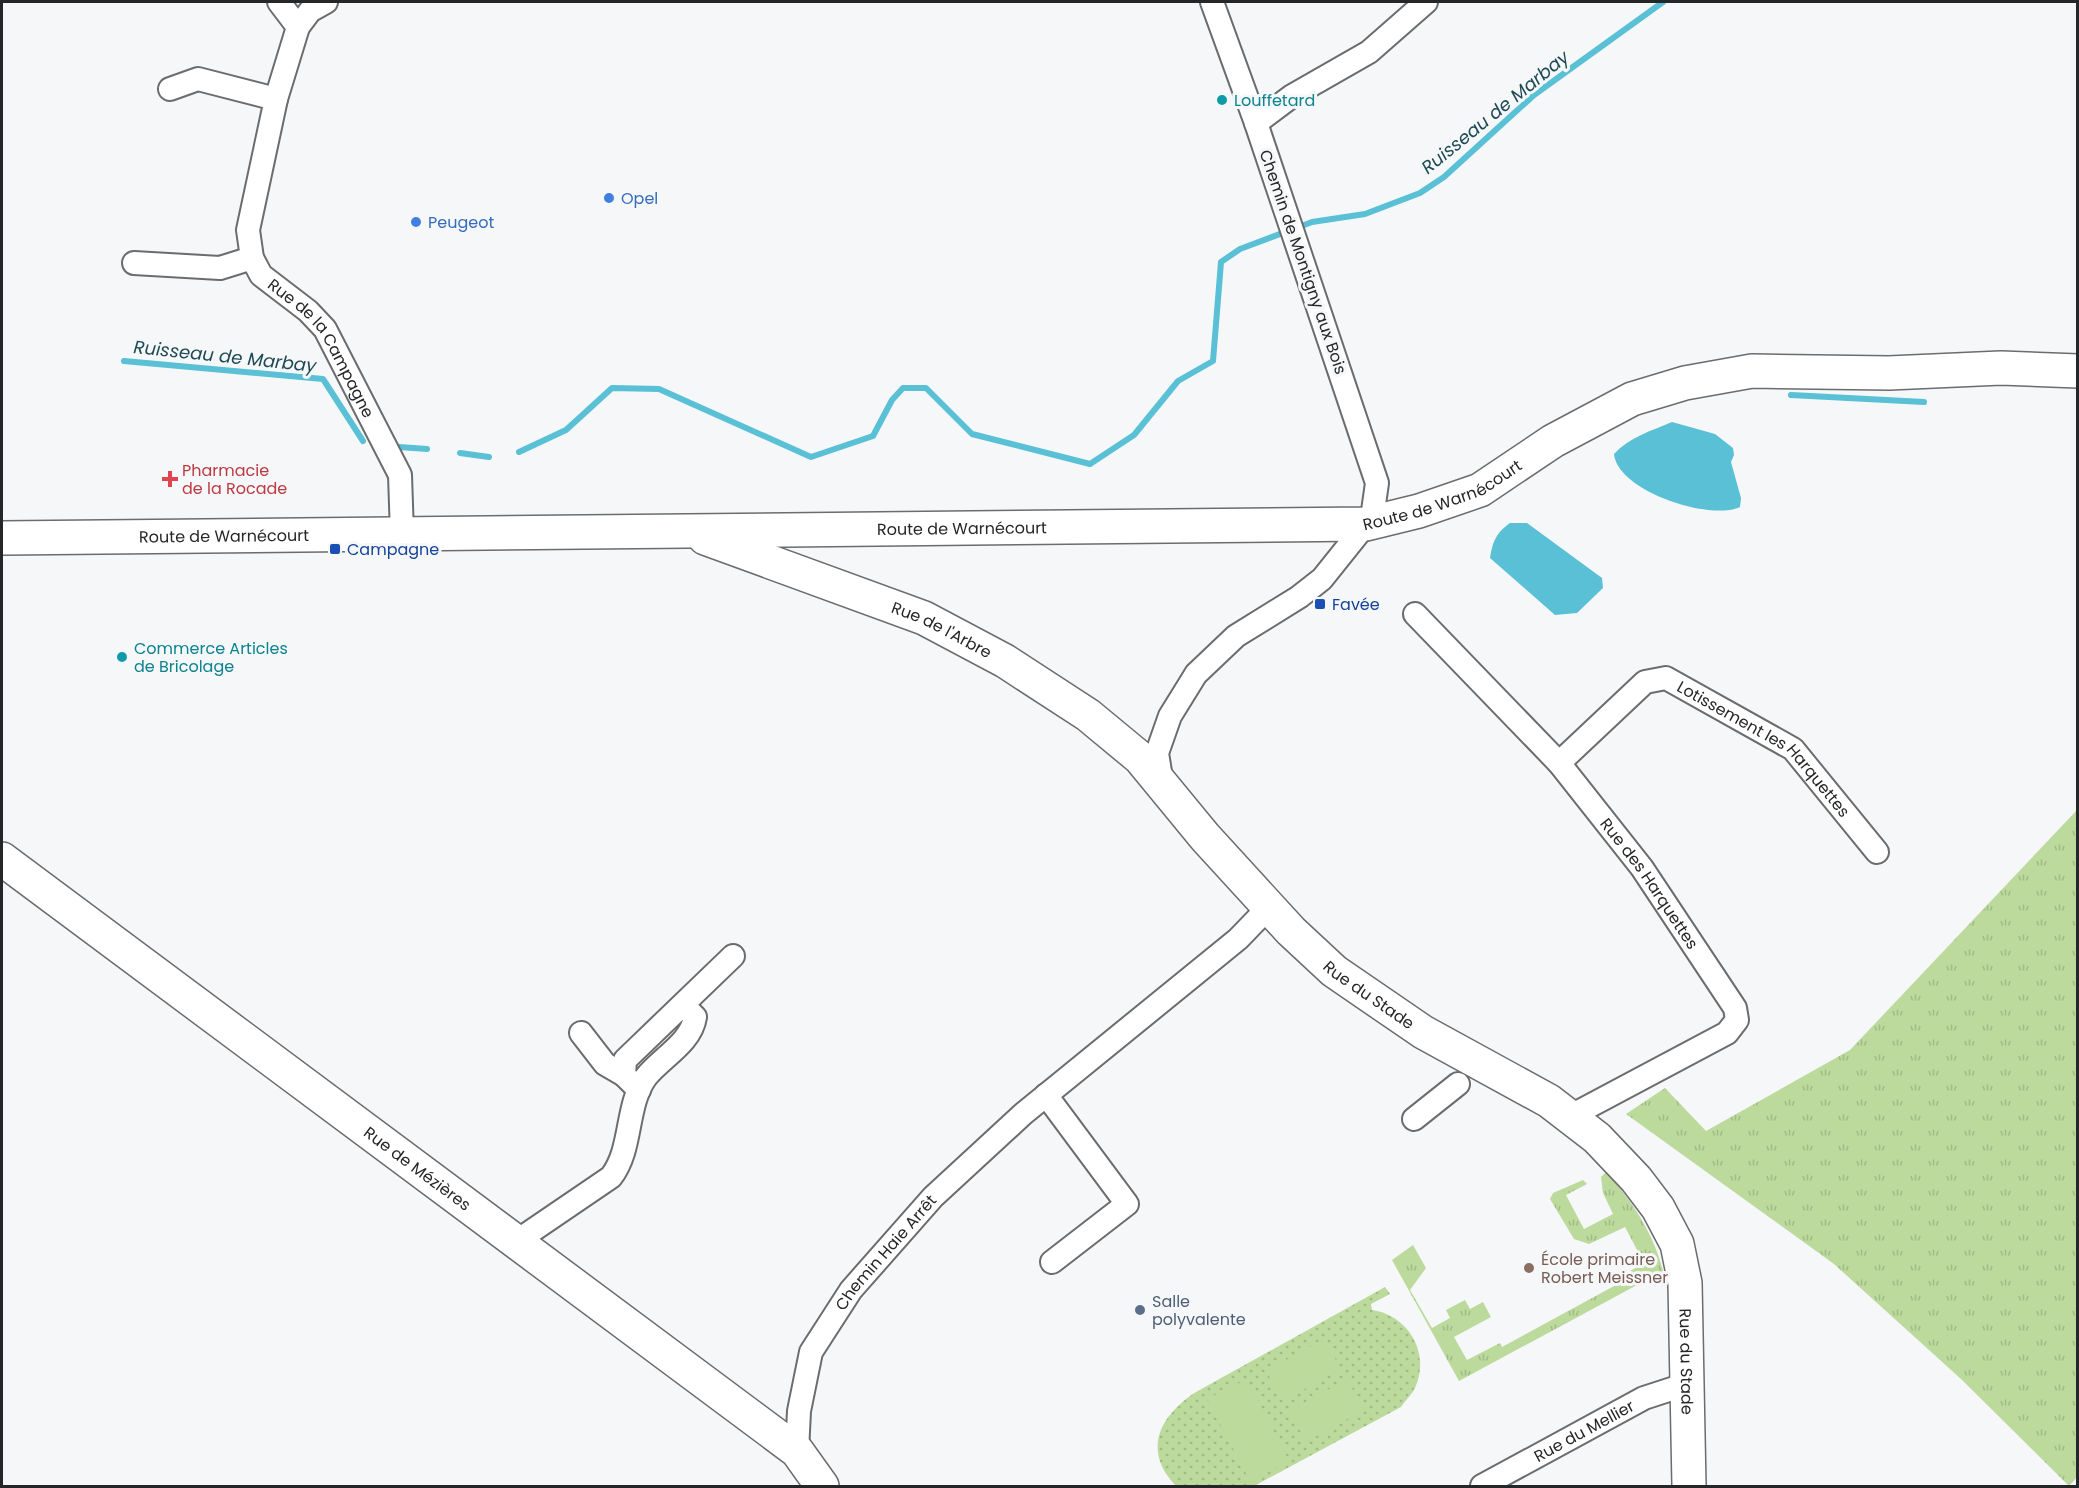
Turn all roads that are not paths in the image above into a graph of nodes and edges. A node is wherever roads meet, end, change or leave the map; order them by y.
1 (279, 2) edge
2 (326, 2) edge
3 (1212, 2) edge
4 (1426, 2) edge
5 (298, 27) junction
6 (170, 89) dead end
7 (276, 99) junction
8 (1256, 123) junction
9 (252, 258) junction
10 (134, 263) dead end
11 (2078, 371) edge
12 (1889, 373) junction
13 (2078, 392) edge
14 (1366, 524) junction
15 (686, 532) junction
16 (402, 534) junction
17 (2, 538) edge
18 (1415, 614) dead end
19 (1559, 763) junction
20 (1162, 785) junction
21 (1877, 852) dead end
22 (2, 859) edge
23 (1269, 907) junction
24 (733, 956) dead end
25 (581, 1032) dead end
26 (631, 1083) junction
27 (1458, 1084) dead end
28 (1046, 1095) junction
29 (1569, 1117) junction
30 (1414, 1119) dead end
31 (517, 1240) junction
32 (1052, 1262) dead end
33 (1687, 1384) junction
34 (797, 1451) junction
35 (822, 1486) edge
36 (1482, 1486) edge
37 (1689, 1486) edge

1 - 5 street
2 - 5 street, Rue de la Campagne
3 - 8 street, Chemin de Montigny aux Bois
4 - 8 street
5 - 7 street, Rue de la Campagne
6 - 7 street
7 - 9 street, Rue de la Campagne
8 - 14 street, Chemin de Montigny aux Bois
9 - 10 street
9 - 16 street, Rue de la Campagne
11 - 12 street, Route de Warnécourt
12 - 13 street, Route de Warnécourt
12 - 14 street, Route de Warnécourt
14 - 15 street, Route de Warnécourt
14 - 20 street
15 - 16 street, Route de Warnécourt
15 - 20 street, Rue de l'Arbre
16 - 17 street, Route de Warnécourt
18 - 19 street, Rue des Harquettes
19 - 21 street, Lotissement les Harquettes
19 - 29 street, Rue des Harquettes
20 - 23 street, Rue du Stade
22 - 31 street, Rue de Mézières
23 - 28 street, Chemin Haie Arrêt
23 - 29 street, Rue du Stade
24 - 26 street
25 - 26 street
26 - 31 street
27 - 30 street
28 - 32 street
28 - 34 street, Chemin Haie Arrêt
29 - 33 street, Rue du Stade
31 - 34 street, Rue de Mézières
33 - 36 street, Rue du Mellier
33 - 37 street, Rue du Stade
34 - 35 street, Rue de Mézières

